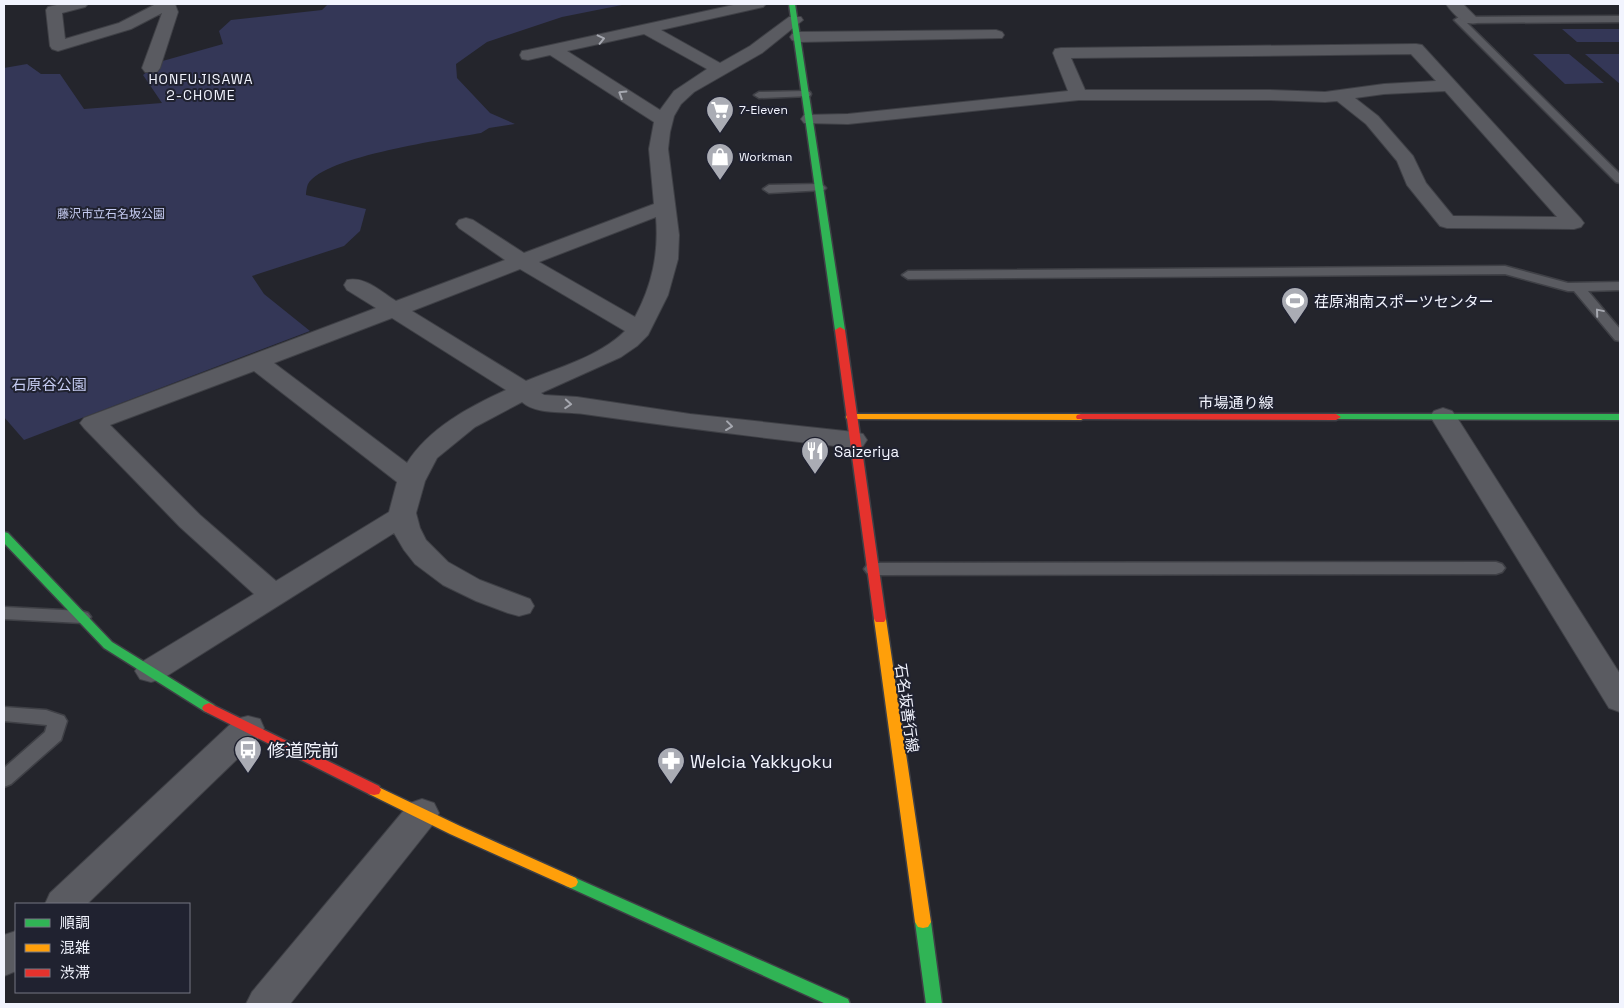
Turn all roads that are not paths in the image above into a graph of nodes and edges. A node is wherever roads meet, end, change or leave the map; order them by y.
1 (80, 4) edge
2 (166, 4) edge
3 (758, 4) edge
4 (1454, 4) edge
5 (795, 14) edge
6 (1620, 19) edge
7 (1471, 20) junction
8 (647, 28) junction
9 (996, 35) dead end
10 (553, 50) junction
11 (528, 55) dead end
12 (151, 68) dead end
13 (721, 70) junction
14 (1451, 86) junction
15 (806, 94) junction
16 (1339, 94) junction
17 (759, 95) dead end
18 (1079, 95) junction
19 (810, 119) junction
20 (663, 120) junction
21 (1620, 180) edge
22 (820, 188) junction
23 (769, 189) dead end
24 (665, 206) junction
25 (466, 224) dead end
26 (521, 261) junction
27 (908, 275) dead end
28 (355, 285) dead end
29 (1578, 286) junction
30 (1620, 287) edge
31 (393, 309) junction
32 (640, 330) junction
33 (1620, 337) edge
34 (256, 361) junction
35 (524, 391) junction
36 (1444, 416) junction
37 (1620, 417) edge
38 (853, 429) junction
39 (411, 479) junction
40 (402, 516) junction
41 (4, 536) edge
42 (873, 568) junction
43 (1496, 568) dead end
44 (274, 594) junction
45 (519, 606) dead end
46 (4, 613) edge
47 (82, 617) junction
48 (150, 671) junction
49 (1620, 700) edge
50 (4, 714) edge
51 (248, 728) junction
52 (4, 779) edge
53 (422, 813) junction
54 (64, 903) edge
55 (15, 948) edge
56 (4, 959) edge
57 (266, 1004) edge
58 (842, 1004) edge
59 (934, 1004) edge

1 - 2 street
2 - 12 street
3 - 8 street
4 - 7 street
5 - 9 street
5 - 13 street
5 - 15 street, 石名坂善行線
6 - 7 lane
7 - 21 lane
10 -> 8 street
8 - 13 street
10 - 11 street
20 -> 10 street
13 - 20 street
14 - 16 street
14 - 16 street
14 - 18 street
15 - 17 lane
15 - 19 street, 石名坂善行線
16 - 18 street
18 - 19 street
19 - 22 street, 石名坂善行線
20 - 24 street
22 - 23 lane
22 - 38 street, 石名坂善行線
24 - 26 street
24 - 32 street
25 - 26 street
26 - 31 street
26 - 32 street
27 - 29 lane
28 - 31 street
29 - 30 lane
33 -> 29 lane
31 - 34 street
31 - 35 street
32 - 35 street
34 - 39 street
34 - 44 street
35 -> 38 street
35 - 39 street
36 - 37 street, 市場通り線
36 - 38 street, 市場通り線
36 - 49 street
38 - 42 street, 石名坂善行線
39 - 40 street
40 - 44 street
40 - 45 street
41 - 47 street
42 - 43 lane
42 - 59 street, 石名坂善行線
44 - 48 street
46 - 47 lane
47 - 48 street
48 - 51 street
50 - 52 lane
51 - 53 street
51 - 54 street
53 - 57 street
53 - 58 street
55 - 56 street

